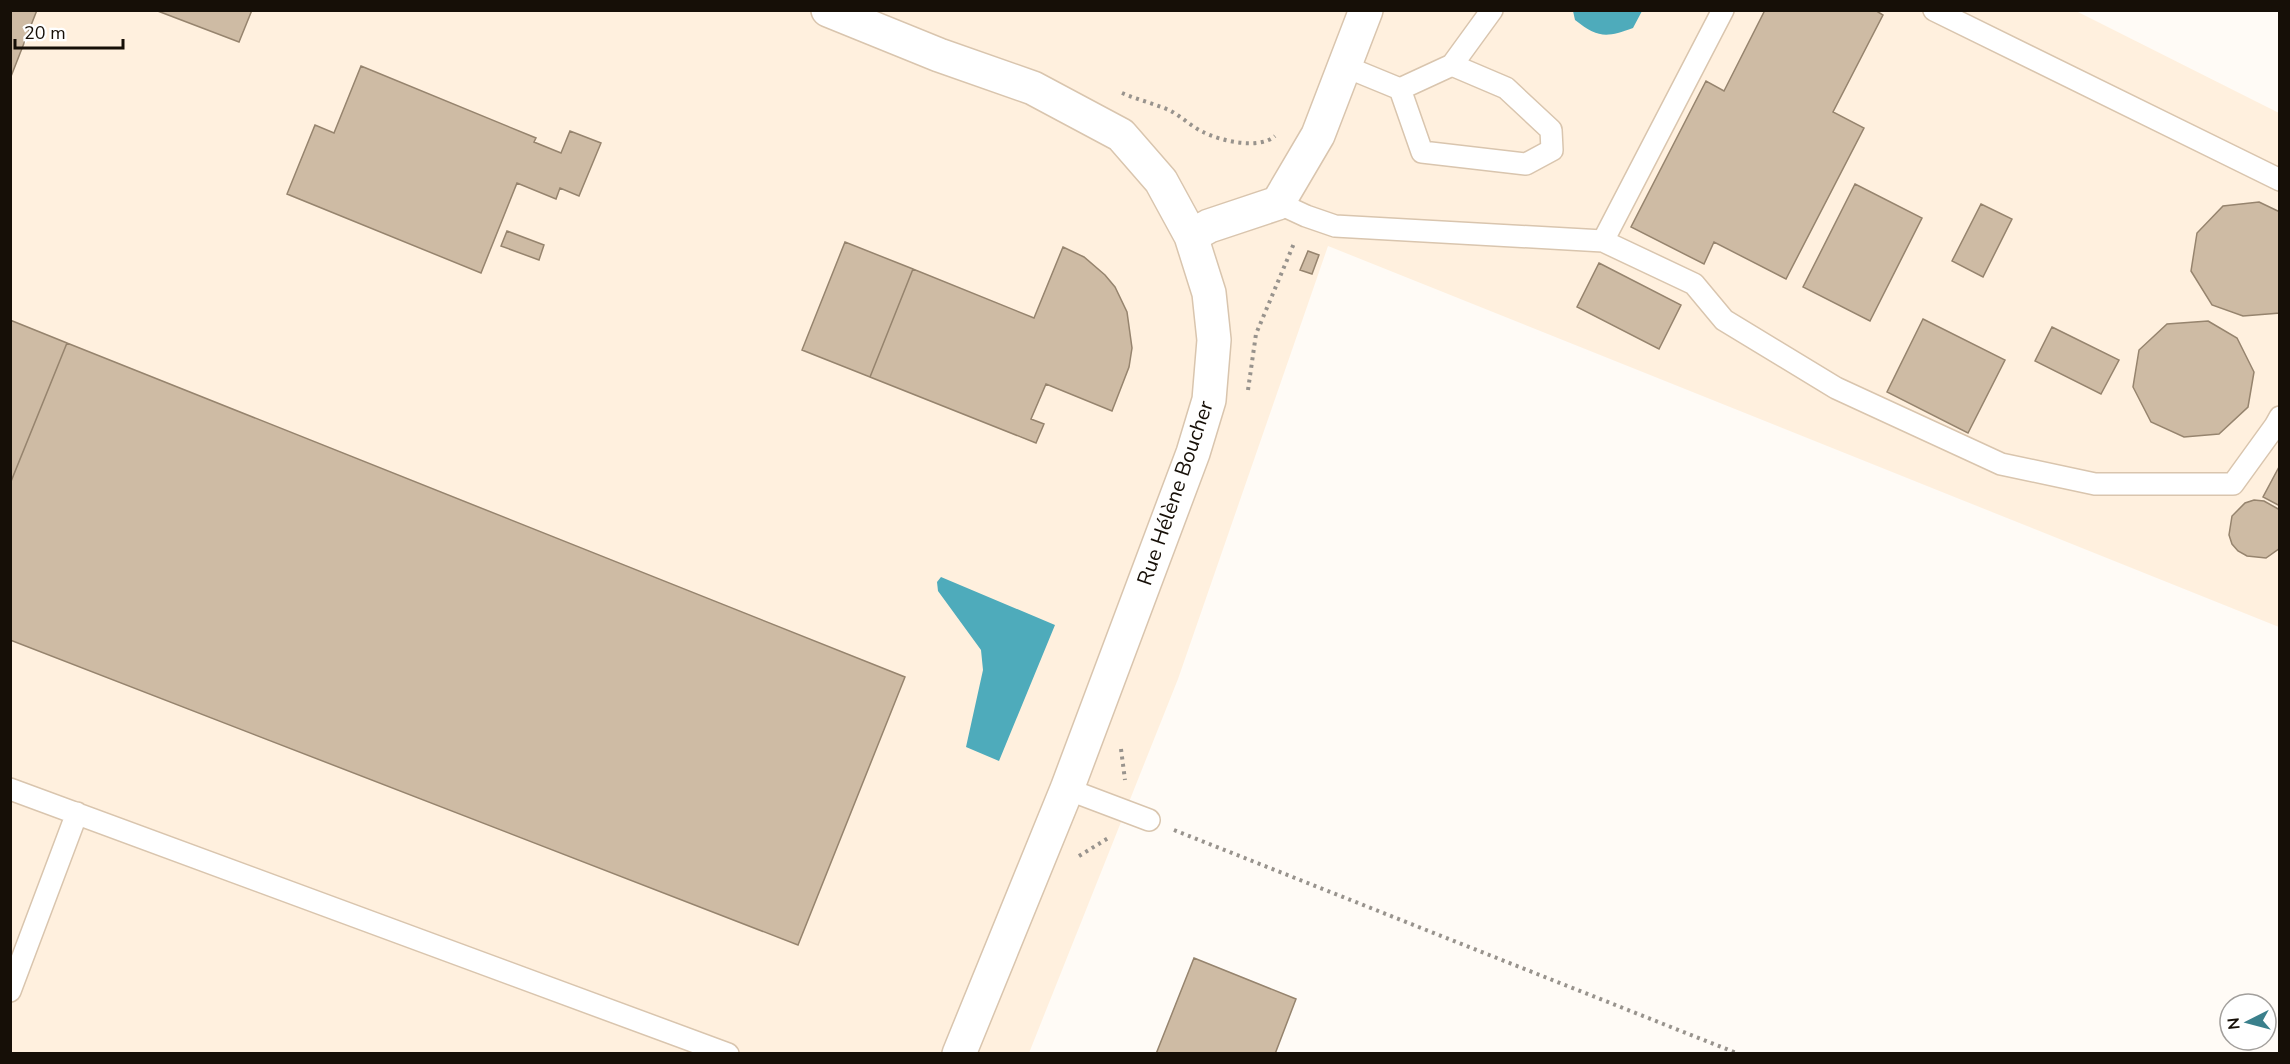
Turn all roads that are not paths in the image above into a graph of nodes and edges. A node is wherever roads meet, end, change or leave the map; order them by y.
1 (828, 10) edge
2 (1366, 10) edge
3 (1492, 10) edge
4 (1723, 10) edge
5 (1934, 10) edge
6 (1452, 65) junction
7 (1344, 66) junction
8 (1400, 89) junction
9 (2280, 180) edge
10 (1278, 203) junction
11 (1191, 236) junction
12 (1603, 241) junction
13 (2280, 417) edge
14 (10, 789) edge
15 (1067, 789) junction
16 (77, 813) junction
17 (1149, 819) road end
18 (10, 992) edge
19 (728, 1053) edge
20 (959, 1053) edge

1 - 11 street, Rue Hélène Boucher
2 - 7 street
3 - 6 lane
4 - 12 lane
5 - 9 lane
6 - 8 lane
6 - 8 lane
7 - 8 lane
7 - 10 street
10 - 11 street
10 - 12 lane
11 - 15 street, Rue Hélène Boucher
12 - 13 lane
14 - 16 lane
15 - 17 lane
15 - 20 street, Rue Hélène Boucher
16 - 18 lane
16 - 19 lane

